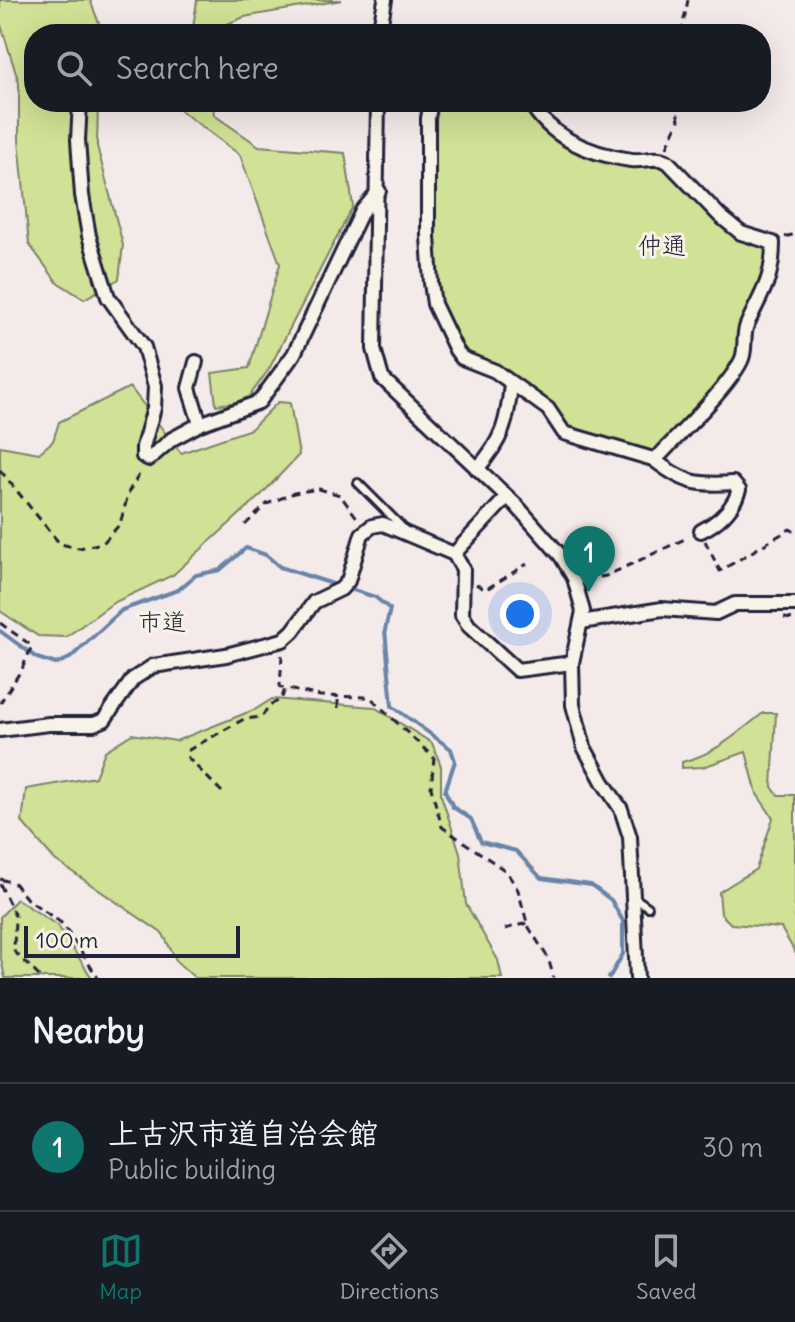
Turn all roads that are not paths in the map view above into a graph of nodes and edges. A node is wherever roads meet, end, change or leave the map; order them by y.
1 (385, 0) edge
2 (381, 24) edge
3 (79, 112) edge
4 (378, 112) edge
5 (429, 112) edge
6 (536, 112) edge
7 (379, 191) junction
8 (196, 362) dead end
9 (511, 383) junction
10 (200, 424) junction
11 (653, 459) junction
12 (477, 469) junction
13 (358, 483) dead end
14 (506, 498) junction
15 (701, 531) road end
16 (411, 536) junction
17 (454, 554) junction
18 (795, 604) edge
19 (581, 622) junction
20 (572, 663) junction
21 (0, 730) edge
22 (633, 897) junction
23 (648, 907) dead end
24 (637, 978) edge

1 - 2 street
3 - 10 street
4 - 7 street
5 - 9 street
6 - 11 street
7 - 10 street
7 - 12 street
8 - 10 street
9 - 11 street
9 - 12 street
11 - 15 street
12 - 14 street
13 - 16 lane
14 - 17 street
14 - 19 street
16 - 17 street
16 - 21 street
17 - 20 street
18 - 19 street
19 - 20 street
20 - 22 street
22 - 23 lane
22 - 24 street

